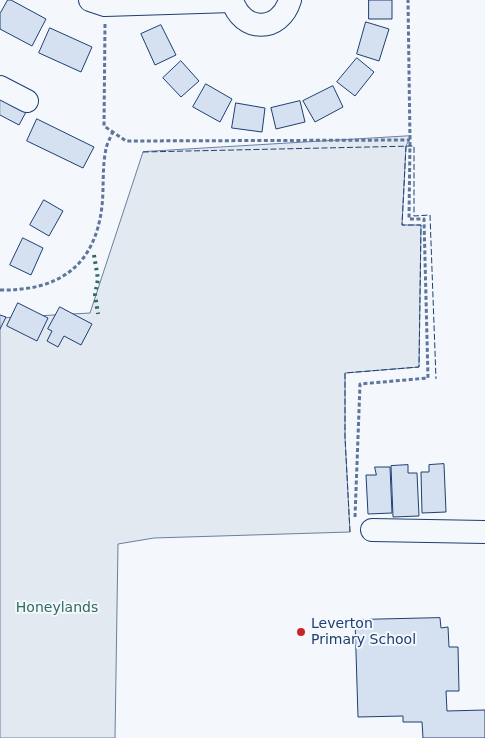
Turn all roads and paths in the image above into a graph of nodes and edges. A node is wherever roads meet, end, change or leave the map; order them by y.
1 (232, 0) edge
2 (290, 0) edge
3 (408, 0) edge
4 (98, 2) edge
5 (0, 87) edge
6 (26, 101) dead end
7 (113, 131) junction
8 (410, 140) junction
9 (0, 290) edge
10 (364, 526) joint
11 (485, 532) edge

1 - 2 street
1 - 4 street
3 - 8 path
4 - 7 path
5 - 6 street
7 - 8 path
7 - 9 path
8 - 10 path
10 - 11 street

